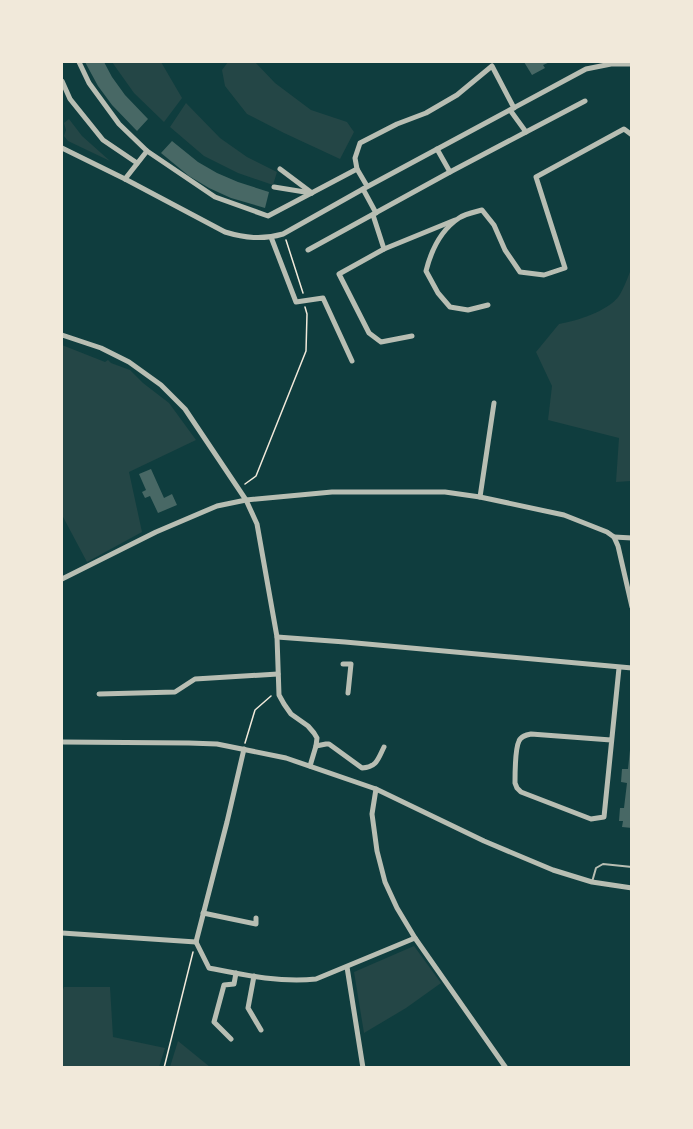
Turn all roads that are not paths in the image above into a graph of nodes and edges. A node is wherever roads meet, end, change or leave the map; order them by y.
1 (79, 62) edge
2 (493, 64) edge
3 (632, 64) edge
4 (62, 81) edge
5 (585, 101) dead end
6 (512, 109) junction
7 (526, 132) junction
8 (632, 135) edge
9 (62, 148) edge
10 (437, 149) junction
11 (147, 151) junction
12 (137, 163) junction
13 (357, 169) junction
14 (280, 170) dead end
15 (450, 172) junction
16 (125, 178) junction
17 (274, 187) dead end
18 (365, 187) junction
19 (312, 193) junction
20 (374, 214) junction
21 (459, 218) junction
22 (271, 237) junction
23 (384, 249) junction
24 (308, 250) dead end
25 (488, 305) dead end
26 (62, 335) edge
27 (412, 336) dead end
28 (352, 361) dead end
29 (494, 404) dead end
30 (480, 497) junction
31 (246, 500) junction
32 (614, 537) junction
33 (632, 538) edge
34 (62, 579) edge
35 (632, 607) edge
36 (277, 637) junction
37 (343, 664) dead end
38 (619, 668) junction
39 (632, 669) edge
40 (278, 674) junction
41 (348, 693) dead end
42 (99, 694) dead end
43 (611, 740) junction
44 (62, 741) edge
45 (316, 746) junction
46 (384, 747) dead end
47 (243, 749) junction
48 (310, 766) junction
49 (376, 789) junction
50 (632, 867) edge
51 (592, 882) junction
52 (632, 888) edge
53 (203, 913) junction
54 (256, 918) dead end
55 (62, 933) edge
56 (415, 938) junction
57 (196, 942) junction
58 (347, 967) junction
59 (236, 973) junction
60 (254, 976) junction
61 (261, 1030) dead end
62 (231, 1039) dead end
63 (363, 1068) edge
64 (507, 1068) edge

1 - 11 street
2 - 6 street
2 - 13 street
3 - 6 street
4 - 12 street
5 - 7 street
6 - 7 street
6 - 10 street
7 - 15 street
8 - 21 street
9 - 16 street
10 - 15 street
10 - 18 street
11 - 12 street
11 - 19 street
12 - 16 street
13 - 18 street
13 - 19 street
14 - 19 street
15 - 20 street
16 - 22 street
17 - 19 street
18 - 20 street
18 - 22 street
20 - 23 street
20 - 24 street
21 - 23 street
21 - 25 street
22 - 28 street
23 - 27 street
26 - 31 street
29 - 30 street
30 - 31 street
30 - 32 street
31 - 34 street
31 - 36 street
32 - 33 street
32 - 35 street
36 - 38 street
36 - 40 street
37 - 41 street
38 - 39 street
38 - 43 street
40 - 42 street
40 - 45 street
43 - 43 street
44 - 47 street
45 - 46 street
45 - 48 street
47 - 48 street
47 - 53 street
48 - 49 street
49 - 51 street
49 - 56 street
50 - 51 lane
51 - 52 street
53 - 54 street
53 - 57 street
55 - 57 street
56 - 58 street
56 - 64 street
57 - 59 street
58 - 60 street
58 - 63 street
59 - 60 street
59 - 62 street
60 - 61 street

